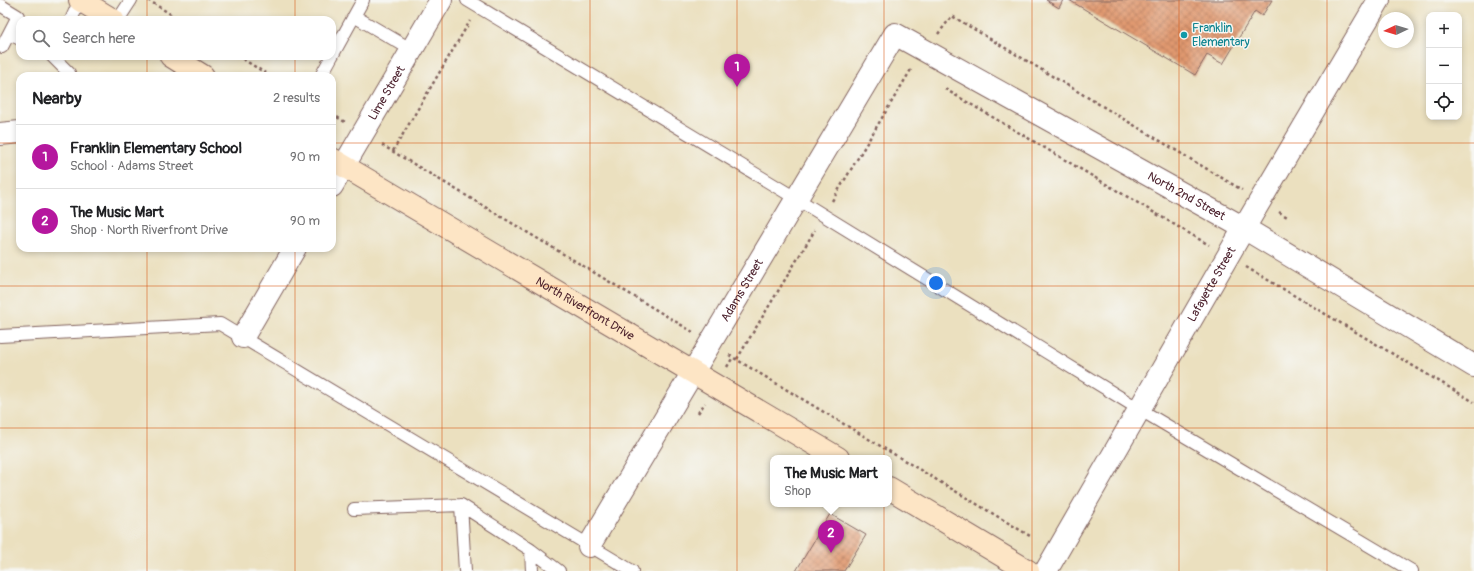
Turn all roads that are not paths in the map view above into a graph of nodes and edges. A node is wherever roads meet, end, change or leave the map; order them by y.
1 (80, 0) edge
2 (131, 0) edge
3 (364, 0) edge
4 (442, 0) edge
5 (467, 0) edge
6 (1379, 0) edge
7 (0, 5) edge
8 (18, 16) edge
9 (72, 16) edge
10 (106, 16) edge
11 (121, 16) edge
12 (354, 16) junction
13 (895, 34) joint
14 (15, 36) edge
15 (0, 46) edge
16 (336, 49) edge
17 (412, 50) junction
18 (56, 60) edge
19 (177, 60) edge
20 (330, 60) edge
21 (68, 72) edge
22 (197, 72) edge
23 (322, 72) edge
24 (16, 132) edge
25 (0, 134) edge
26 (338, 163) edge
27 (797, 199) junction
28 (1244, 228) junction
29 (293, 252) edge
30 (0, 336) edge
31 (243, 337) junction
32 (1474, 366) edge
33 (692, 373) junction
34 (1139, 409) junction
35 (833, 455) edge
36 (892, 490) edge
37 (461, 505) junction
38 (354, 509) dead end
39 (589, 546) junction
40 (530, 550) junction
41 (465, 571) edge
42 (532, 571) edge
43 (559, 571) edge
44 (632, 571) edge
45 (1028, 571) edge
46 (1046, 571) edge
47 (1412, 571) edge

1 - 9 lane
1 - 10 main road
2 - 11 lane
3 - 12 lane
4 - 17 street, Lime Street
5 - 27 lane
6 - 28 street, Lafayette Street
7 - 8 lane
12 - 16 lane
12 - 17 lane
13 - 27 street, Adams Street
13 - 28 street, North 2nd Street
14 - 15 lane
17 - 26 street, Lime Street
18 - 21 lane
19 - 22 main road
20 - 23 lane
24 - 25 street
26 - 33 main road, North Riverfront Drive
27 - 33 street, Adams Street
27 - 34 lane
28 - 32 street, North 2nd Street
28 - 34 street, Lafayette Street
29 - 31 street
30 - 31 lane
31 - 39 lane
33 - 35 main road, North Riverfront Drive
33 - 39 street, Adams Street
34 - 46 street, Lafayette Street
34 - 47 lane
36 - 45 main road
37 - 38 lane
37 - 40 lane
37 - 41 lane
39 - 44 lane
40 - 42 lane
40 - 43 lane

